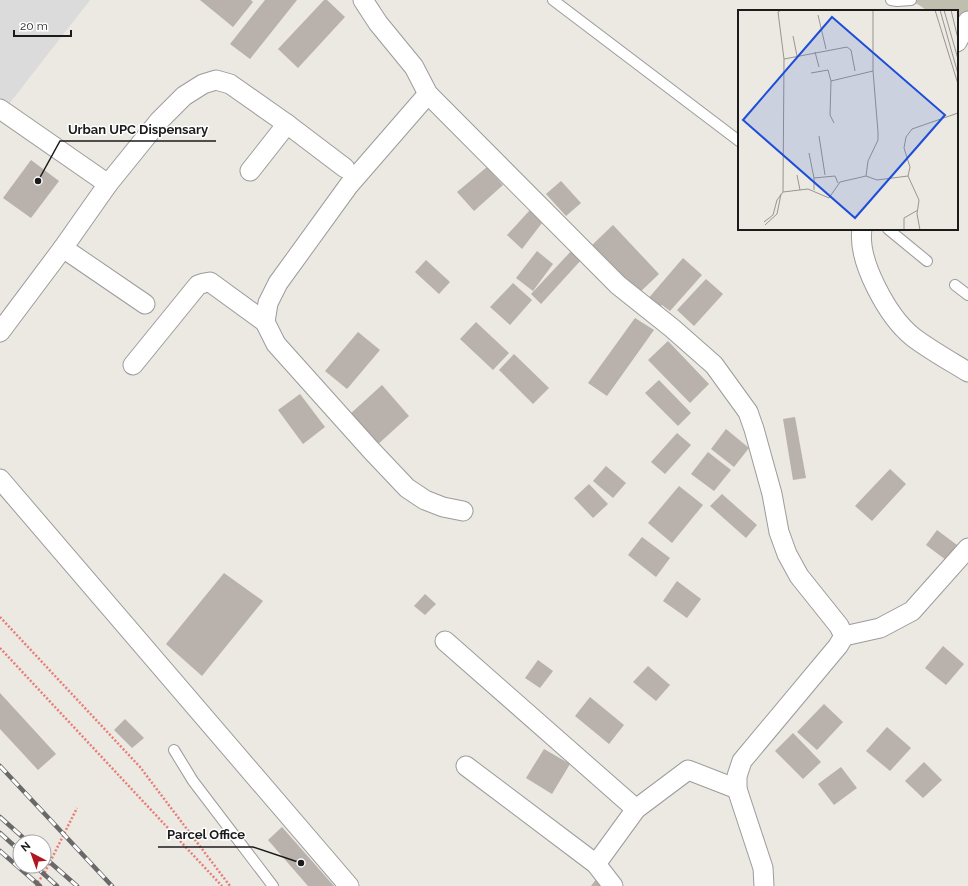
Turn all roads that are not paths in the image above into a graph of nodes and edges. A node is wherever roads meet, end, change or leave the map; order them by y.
1 (363, 0) edge
2 (553, 0) edge
3 (891, 0) edge
4 (911, 0) edge
5 (968, 21) edge
6 (958, 40) edge
7 (428, 94) junction
8 (0, 109) edge
9 (287, 124) junction
10 (738, 140) edge
11 (345, 168) dead end
12 (250, 171) dead end
13 (108, 184) junction
14 (889, 230) edge
15 (860, 231) edge
16 (63, 248) junction
17 (926, 261) dead end
18 (956, 285) dead end
19 (968, 295) edge
20 (145, 304) dead end
21 (265, 322) junction
22 (0, 332) edge
23 (132, 365) dead end
24 (968, 372) edge
25 (0, 479) edge
26 (463, 511) dead end
27 (968, 548) edge
28 (844, 636) junction
29 (445, 641) dead end
30 (174, 750) dead end
31 (466, 766) dead end
32 (737, 789) junction
33 (636, 809) junction
34 (596, 864) junction
35 (273, 886) edge
36 (349, 886) edge
37 (613, 886) edge
38 (764, 886) edge

1 - 7 street
2 - 10 lane
3 - 4 lane
5 - 6 street
7 - 21 street
7 - 28 street
8 - 13 street
9 - 11 street
9 - 12 street
9 - 13 street
13 - 16 street
14 - 17 lane
15 - 24 street
16 - 20 street
16 - 22 street
18 - 19 lane
21 - 23 street
21 - 26 street
25 - 36 street
27 - 28 street
28 - 32 street
29 - 33 street
30 - 35 lane
31 - 34 street
32 - 33 street
32 - 38 street
33 - 34 street
34 - 37 street

